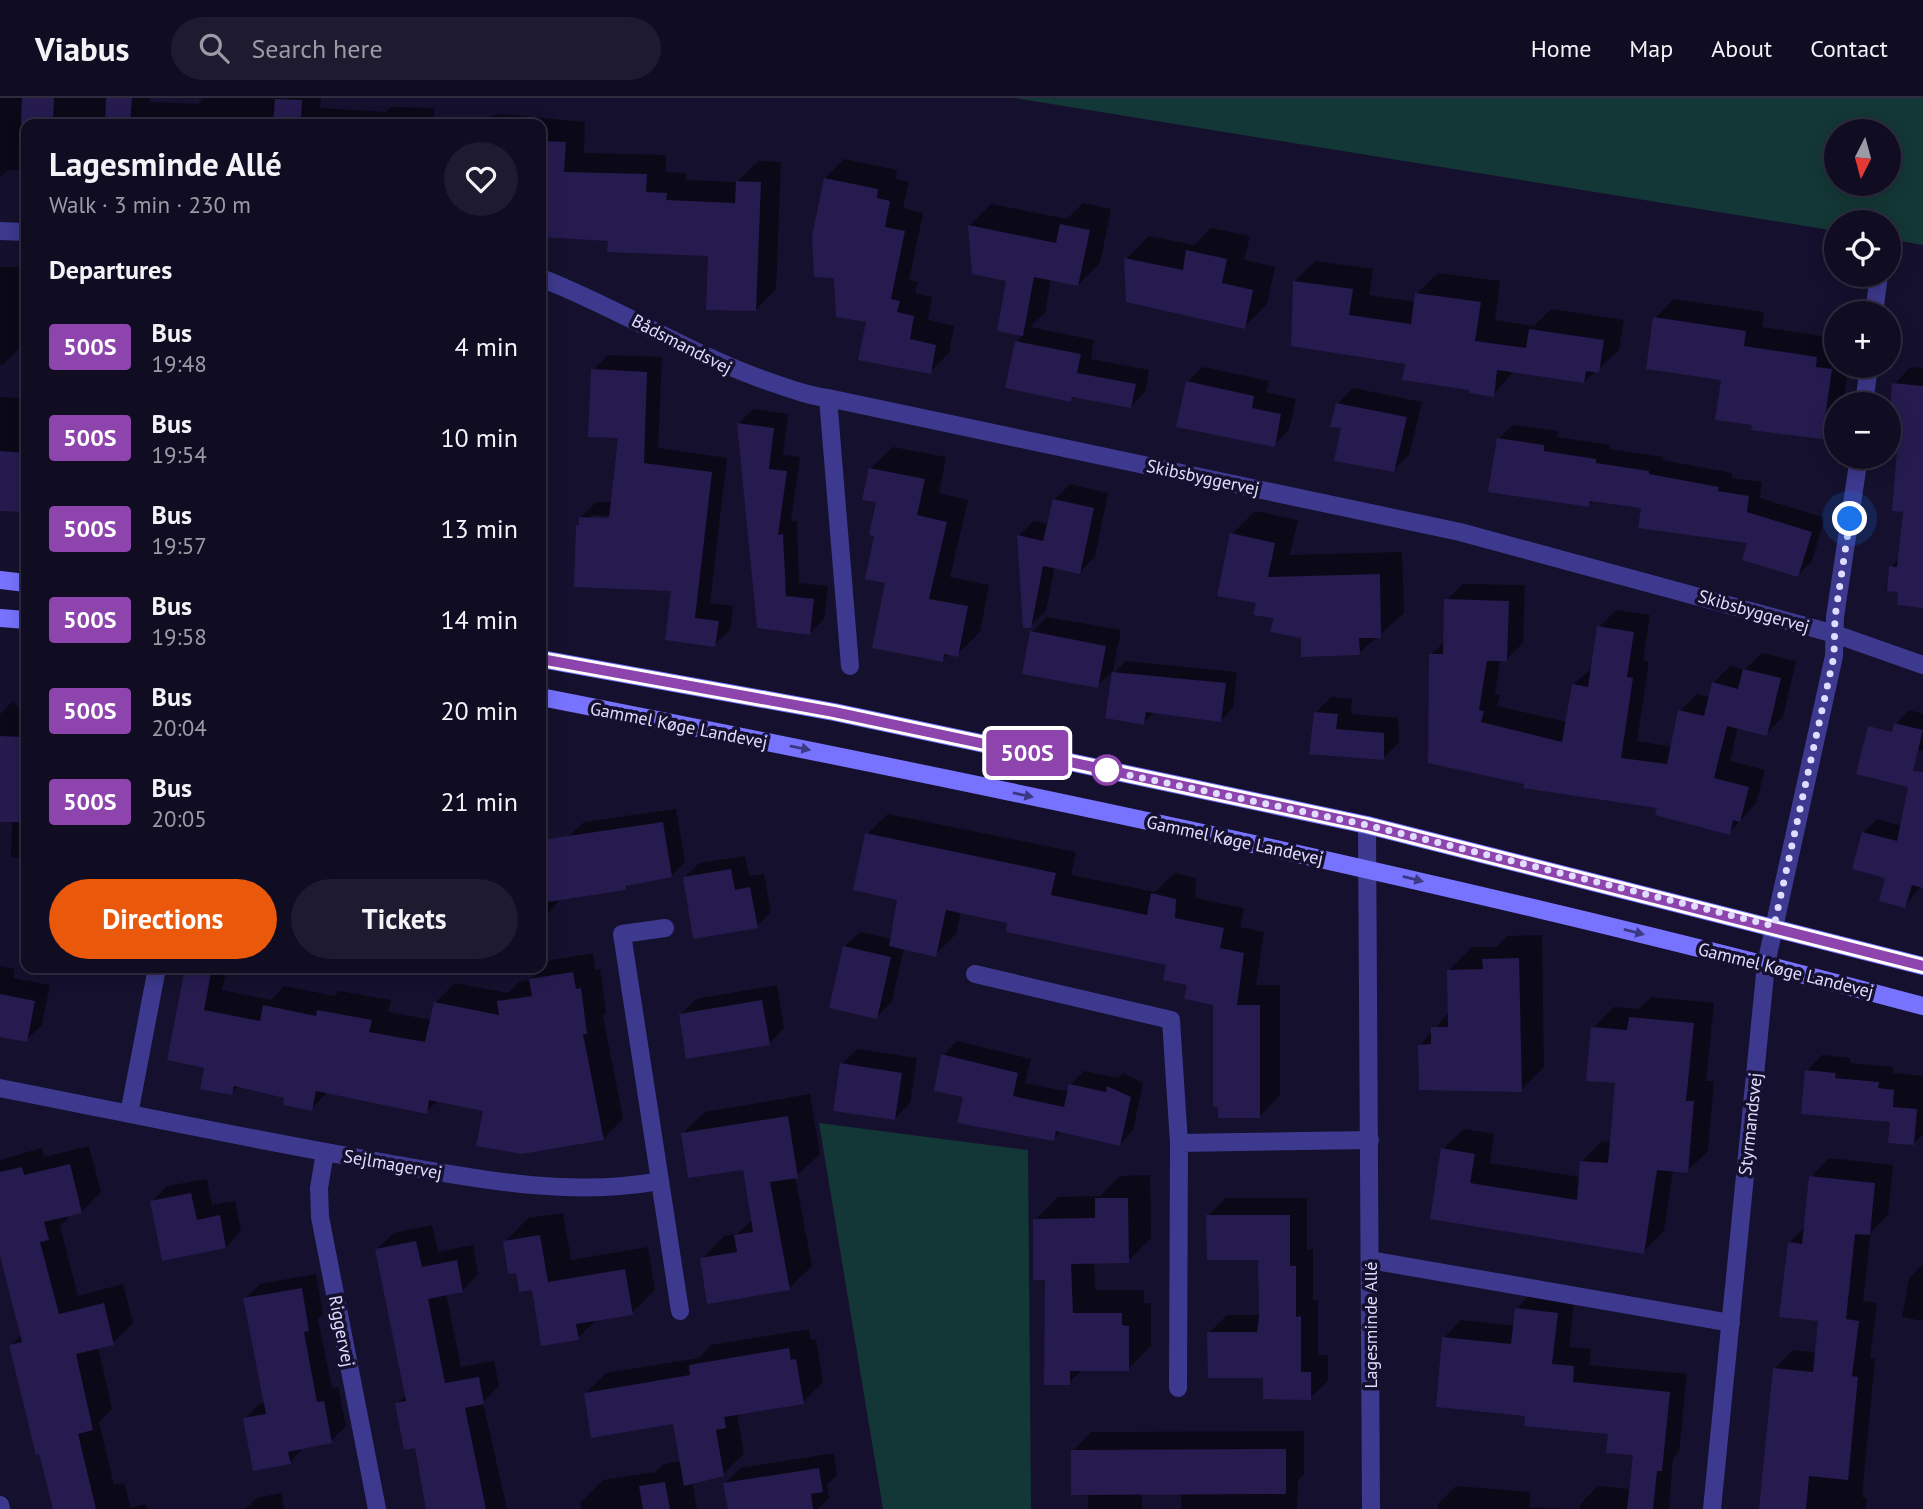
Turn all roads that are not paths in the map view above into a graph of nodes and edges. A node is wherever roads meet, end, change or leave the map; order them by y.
1 (0, 231) edge
2 (21, 232) edge
3 (546, 280) edge
4 (828, 398) junction
5 (1857, 469) edge
6 (0, 580) edge
7 (21, 582) edge
8 (0, 618) edge
9 (21, 620) edge
10 (1835, 634) junction
11 (546, 660) edge
12 (1923, 665) edge
13 (850, 666) dead end
14 (546, 698) edge
15 (1367, 825) junction
16 (1367, 868) junction
17 (1774, 926) junction
18 (665, 928) dead end
19 (1766, 964) junction
20 (1923, 967) edge
21 (156, 973) edge
22 (975, 974) dead end
23 (1923, 1006) edge
24 (0, 1088) edge
25 (129, 1114) junction
26 (1370, 1140) junction
27 (1179, 1143) junction
28 (325, 1152) junction
29 (660, 1181) junction
30 (1370, 1260) junction
31 (680, 1311) dead end
32 (1731, 1323) junction
33 (1178, 1388) dead end
34 (377, 1509) edge
35 (1371, 1509) edge
36 (1712, 1509) edge

1 - 2 street
3 - 4 street, Bådsmandsvej
4 - 10 street, Skibsbyggervej
4 - 13 street
5 - 10 street, Skibsbyggervej
6 - 7 main road
8 - 9 main road
10 - 12 street, Skibsbyggervej
10 - 17 street, Skibsbyggervej
11 - 15 main road
14 -> 16 main road, Gammel Køge Landevej
15 - 16 street, Lagesminde Allé
15 - 17 main road
16 -> 19 main road, Gammel Køge Landevej
16 - 26 street, Lagesminde Allé
17 - 19 street, Styrmandsvej
17 - 20 main road
18 - 29 street
19 - 23 main road, Gammel Køge Landevej
19 - 32 street, Styrmandsvej
21 - 25 street
22 - 27 street
24 - 25 street, Sejlmagervej
25 - 28 street, Sejlmagervej
26 - 27 street
26 - 30 street, Lagesminde Allé
27 - 33 street
28 - 29 street, Sejlmagervej
28 - 34 street, Riggervej
29 - 31 street
30 - 32 street
30 - 35 street, Lagesminde Allé
32 - 36 street, Styrmandsvej

